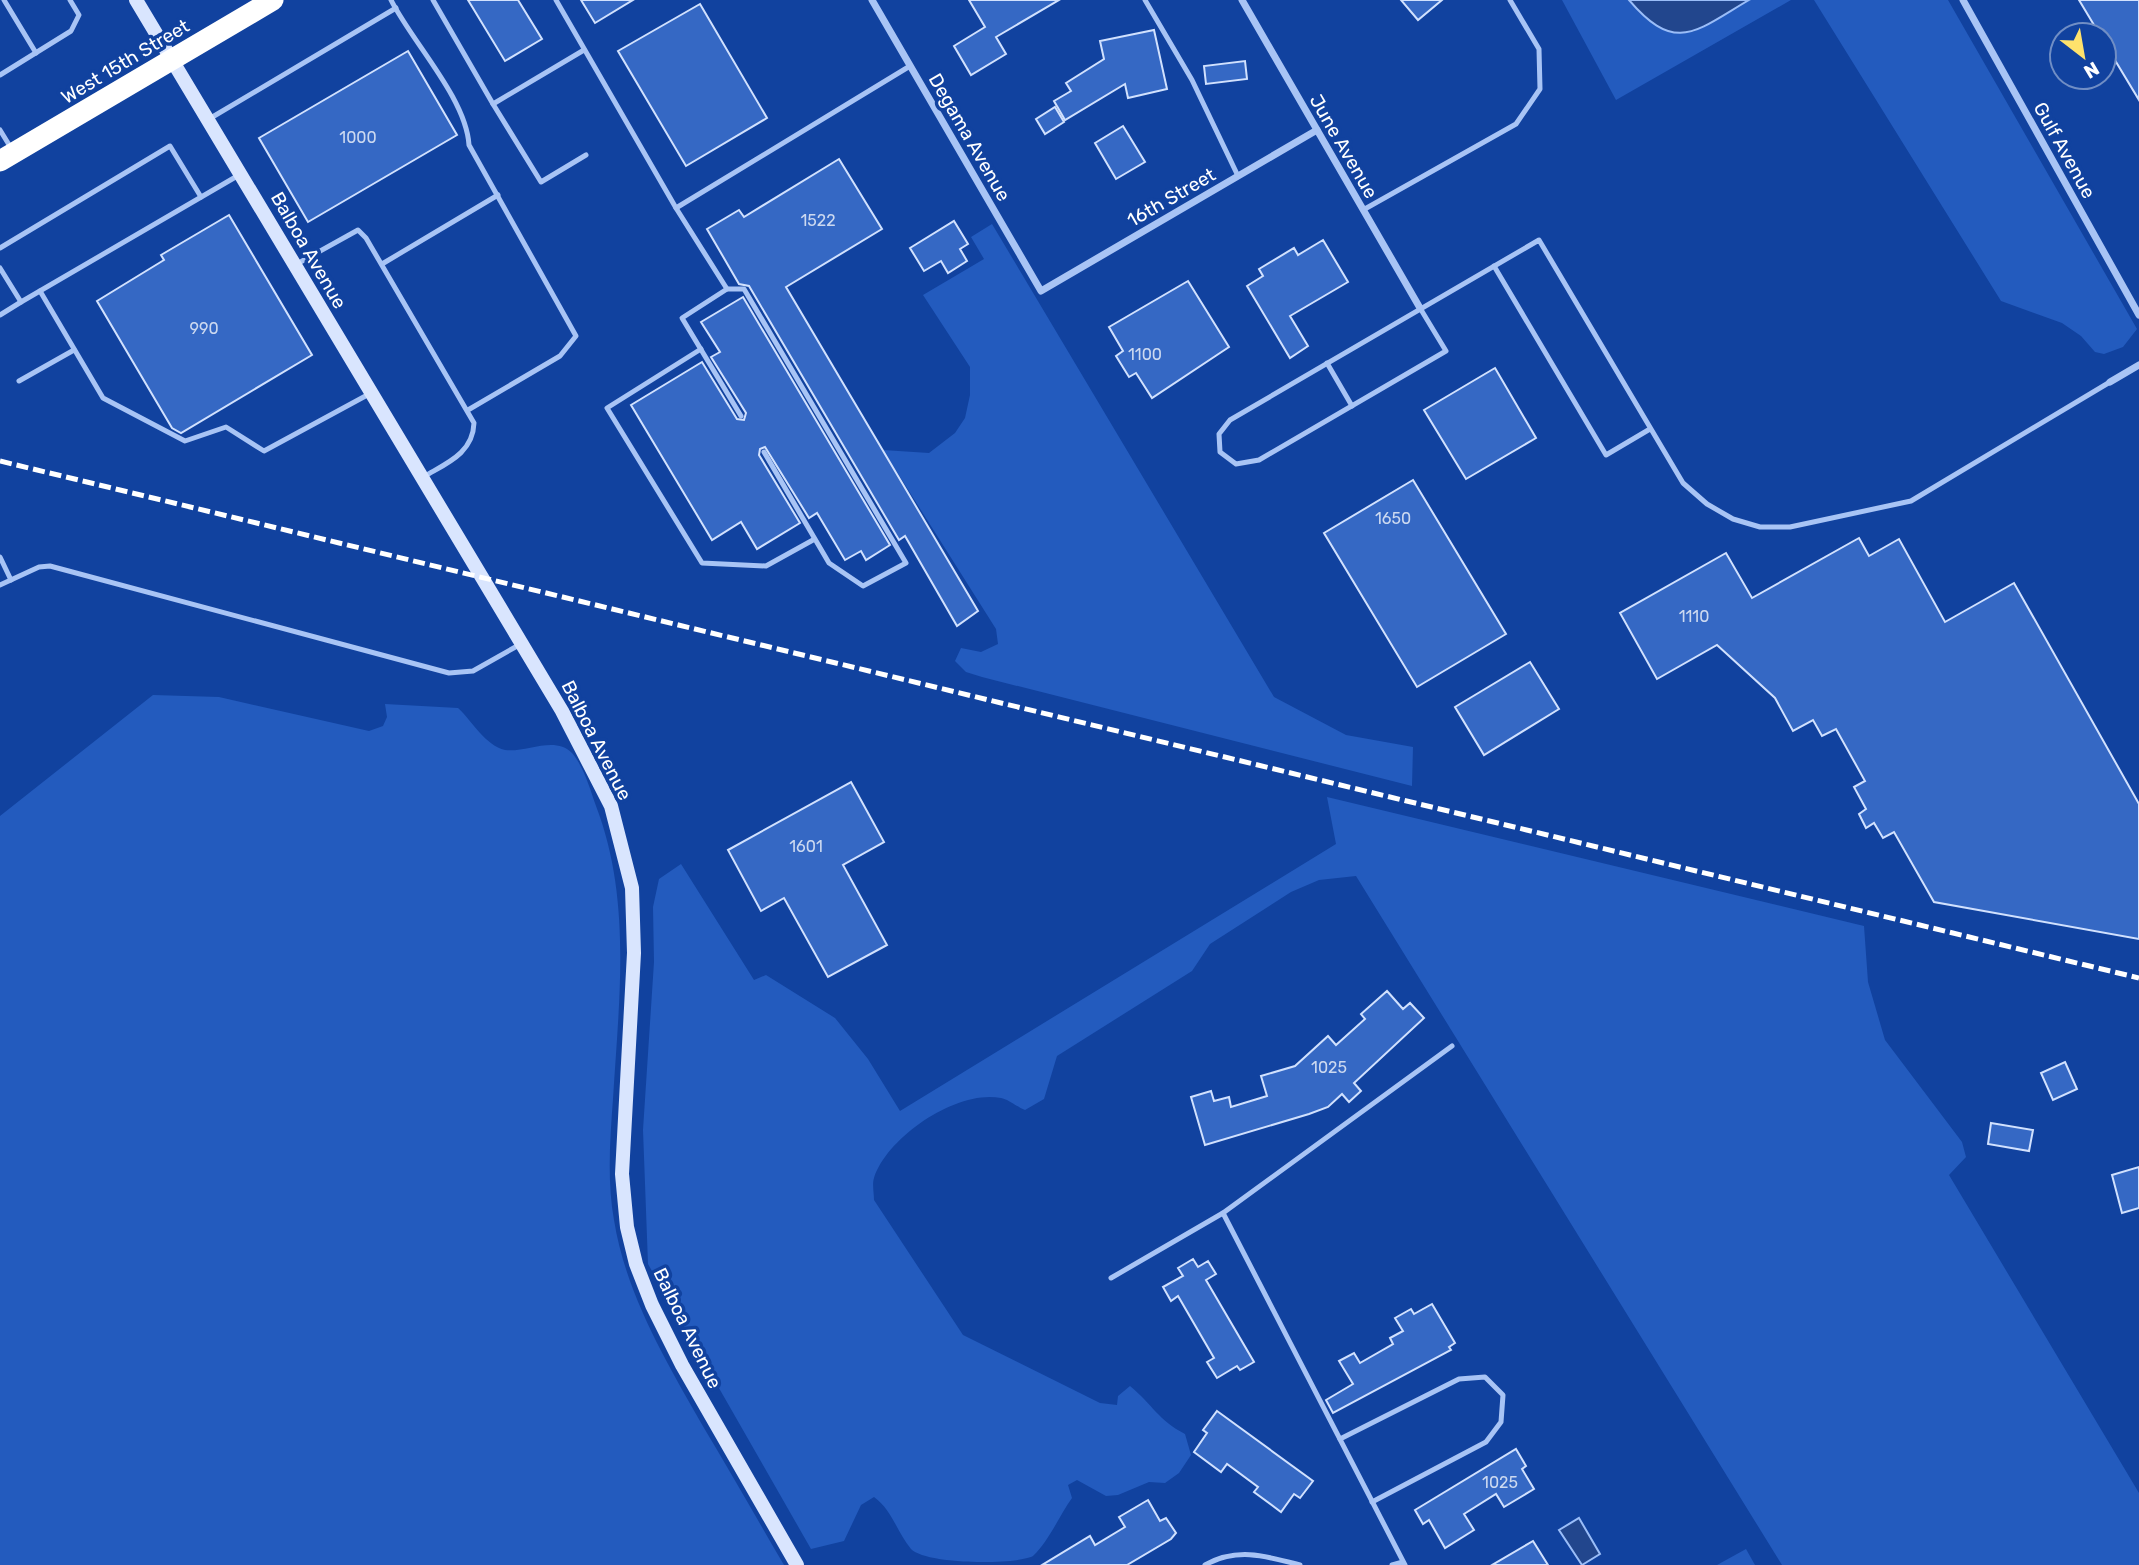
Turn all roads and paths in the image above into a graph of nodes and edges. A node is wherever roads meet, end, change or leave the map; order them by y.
1 (4, 0) edge
2 (70, 0) edge
3 (136, 0) edge
4 (273, 0) edge
5 (391, 0) edge
6 (433, 0) edge
7 (556, 0) edge
8 (872, 0) edge
9 (1145, 0) edge
10 (1242, 0) edge
11 (1510, 0) edge
12 (1963, 0) edge
13 (396, 8) junction
14 (584, 50) junction
15 (36, 53) junction
16 (173, 59) junction
17 (910, 66) junction
18 (0, 75) edge
19 (493, 104) junction
20 (209, 119) junction
21 (0, 130) edge
22 (1317, 130) junction
23 (586, 155) dead end
24 (7, 157) edge
25 (242, 173) junction
26 (1238, 176) junction
27 (498, 195) junction
28 (201, 197) junction
29 (676, 208) junction
30 (1363, 210) junction
31 (0, 248) edge
32 (382, 264) junction
33 (295, 265) junction
34 (1493, 266) junction
35 (0, 268) edge
36 (727, 289) junction
37 (40, 291) junction
38 (1041, 291) joint
39 (21, 302) junction
40 (1420, 308) junction
41 (0, 314) edge
42 (2139, 315) edge
43 (701, 349) junction
44 (74, 350) junction
45 (1327, 363) junction
46 (2139, 365) edge
47 (19, 381) dead end
48 (2110, 382) joint
49 (371, 393) junction
50 (1352, 406) junction
51 (468, 410) junction
52 (741, 416) dead end
53 (1650, 429) junction
54 (764, 452) dead end
55 (422, 478) junction
56 (813, 540) junction
57 (0, 557) edge
58 (11, 580) junction
59 (0, 585) edge
60 (522, 643) junction
61 (1452, 1046) dead end
62 (1223, 1213) junction
63 (1111, 1278) dead end
64 (1340, 1439) junction
65 (1372, 1502) junction
66 (1404, 1564) edge
67 (797, 1565) edge
68 (1205, 1565) edge
69 (1300, 1565) edge
70 (1392, 1565) edge

1 - 15 lane
2 - 15 lane
3 - 16 street, Balboa Avenue
4 - 16 highway, West 15th Street
5 - 13 lane
6 - 19 lane
7 - 14 lane
8 - 17 street, Degama Avenue
9 - 26 lane
10 - 22 street, June Avenue
11 - 30 lane
12 - 42 street, Gulf Avenue
13 - 20 lane
13 - 27 lane
14 - 19 lane
14 - 29 lane
15 - 18 lane
16 - 20 street, Balboa Avenue
16 - 24 highway, West 15th Street
17 - 29 lane
17 - 38 street, Degama Avenue
19 - 23 lane
20 - 25 street, Balboa Avenue
21 - 24 lane
22 - 26 street, 16th Street
22 - 30 street, June Avenue
25 - 28 lane
25 - 33 street, Balboa Avenue
26 - 38 street, 16th Street
27 - 32 lane
27 - 51 lane
28 - 31 lane
28 - 37 lane
29 - 36 lane
30 - 40 street, June Avenue
32 - 33 lane
32 - 51 lane
33 - 49 street, Balboa Avenue
34 - 40 lane
34 - 53 lane
34 - 53 lane
35 - 39 lane
36 - 43 lane
36 - 56 lane
37 - 39 lane
37 - 44 lane
39 - 41 lane
40 - 45 lane
40 - 50 lane
43 - 52 lane
43 - 56 lane
44 - 47 lane
44 - 49 lane
45 - 50 lane
45 - 50 lane
46 - 48 street
48 - 53 lane
49 - 55 street, Balboa Avenue
51 - 55 lane
54 - 56 lane
55 - 60 street, Balboa Avenue
57 - 58 lane
58 - 59 lane
58 - 60 lane
60 - 67 street, Balboa Avenue
61 - 62 lane
62 - 63 lane
62 - 64 lane
64 - 65 lane
64 - 65 lane
65 - 66 lane
66 - 70 lane
68 - 69 lane

